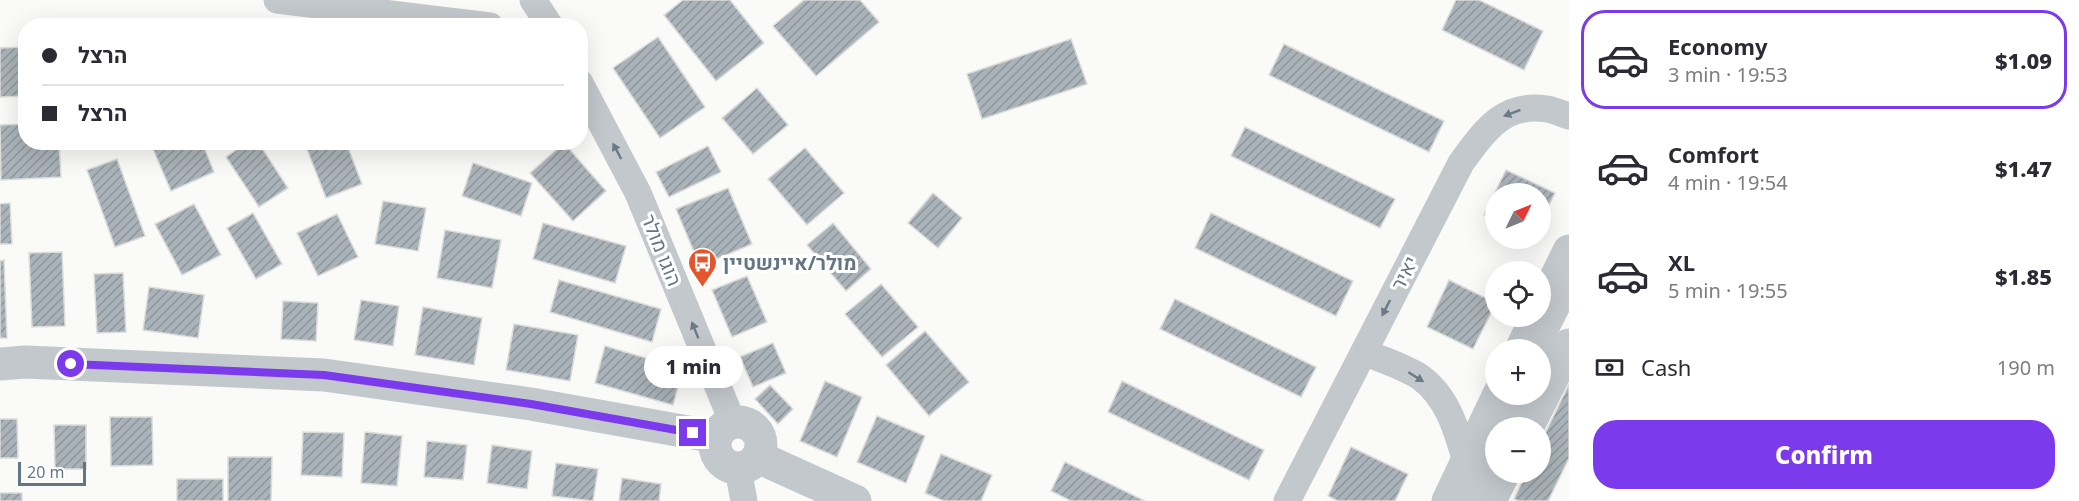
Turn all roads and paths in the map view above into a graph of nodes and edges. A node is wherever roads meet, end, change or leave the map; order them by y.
1 (277, 0) edge
2 (533, 0) edge
3 (424, 18) edge
4 (545, 18) edge
5 (588, 98) edge
6 (1569, 116) edge
7 (1569, 251) edge
8 (1551, 288) edge
9 (1569, 296) edge
10 (1548, 339) edge
11 (1569, 345) edge
12 (1364, 352) junction
13 (0, 364) edge
14 (1494, 405) edge
15 (1533, 417) edge
16 (724, 430) junction
17 (1466, 462) junction
18 (748, 463) junction
19 (1485, 468) edge
20 (1499, 483) edge
21 (744, 501) edge
22 (855, 501) edge
23 (1287, 501) edge
24 (1448, 501) edge
25 (1469, 501) edge
26 (1490, 501) edge

1 - 3 street
2 - 4 street
16 -> 5 street, הוגו מולר
6 -> 12 street, יאיר
7 - 8 street
9 - 10 lane
11 - 15 street
12 -> 17 street
12 - 23 street, יאיר
13 - 16 street
14 - 17 street
16 - 18 street
17 - 24 street
18 - 21 street
18 - 22 street
19 - 25 lane
20 - 26 street

